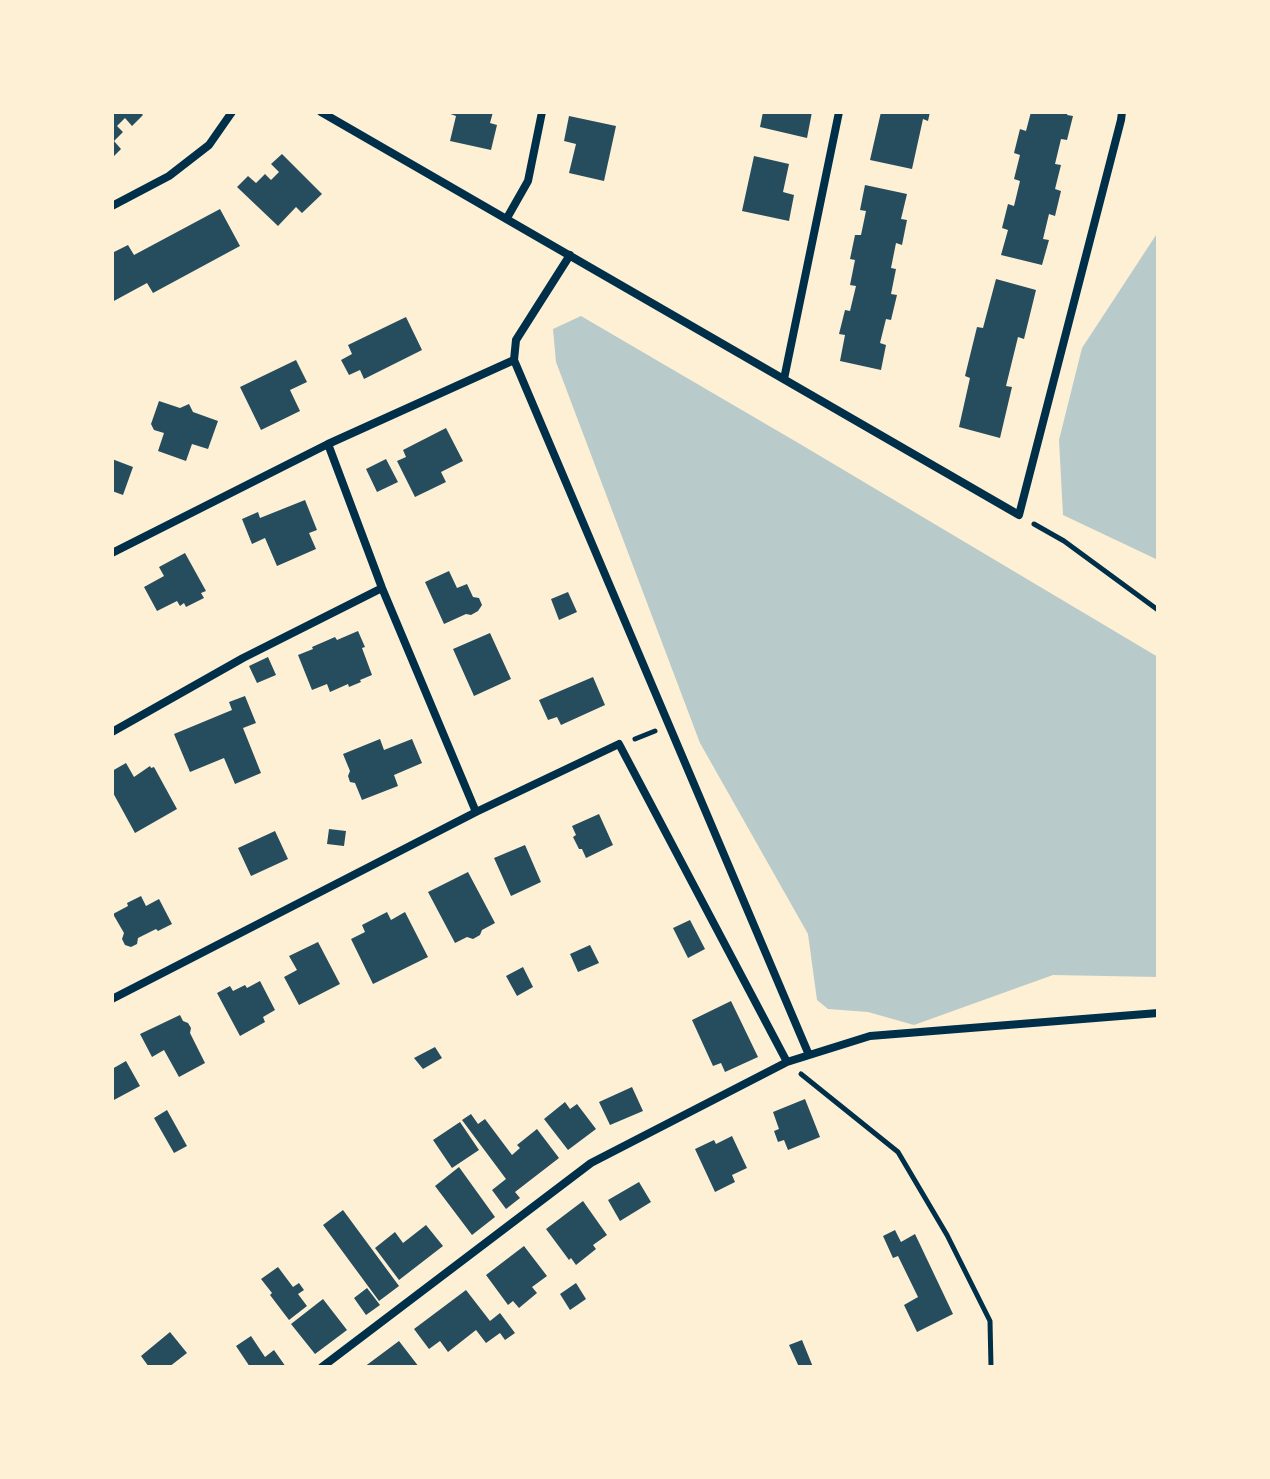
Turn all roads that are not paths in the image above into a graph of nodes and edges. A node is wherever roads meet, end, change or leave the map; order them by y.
1 (232, 112) edge
2 (321, 112) edge
3 (542, 112) edge
4 (839, 112) edge
5 (1122, 112) edge
6 (112, 206) edge
7 (507, 218) junction
8 (570, 255) junction
9 (514, 360) junction
10 (784, 379) junction
11 (328, 444) junction
12 (112, 553) edge
13 (382, 588) junction
14 (112, 732) edge
15 (476, 812) junction
16 (112, 999) edge
17 (1158, 1013) edge
18 (809, 1055) junction
19 (787, 1062) junction
20 (322, 1367) edge

1 - 6 street
2 - 7 street
3 - 7 street
4 - 10 street
5 - 10 street
7 - 8 street
8 - 9 street
8 - 10 street
9 - 11 street
9 - 18 street
11 - 12 street
11 - 13 street
13 - 14 street
13 - 15 street
15 - 16 street
15 - 19 street
17 - 18 street
18 - 19 street
19 - 20 street

